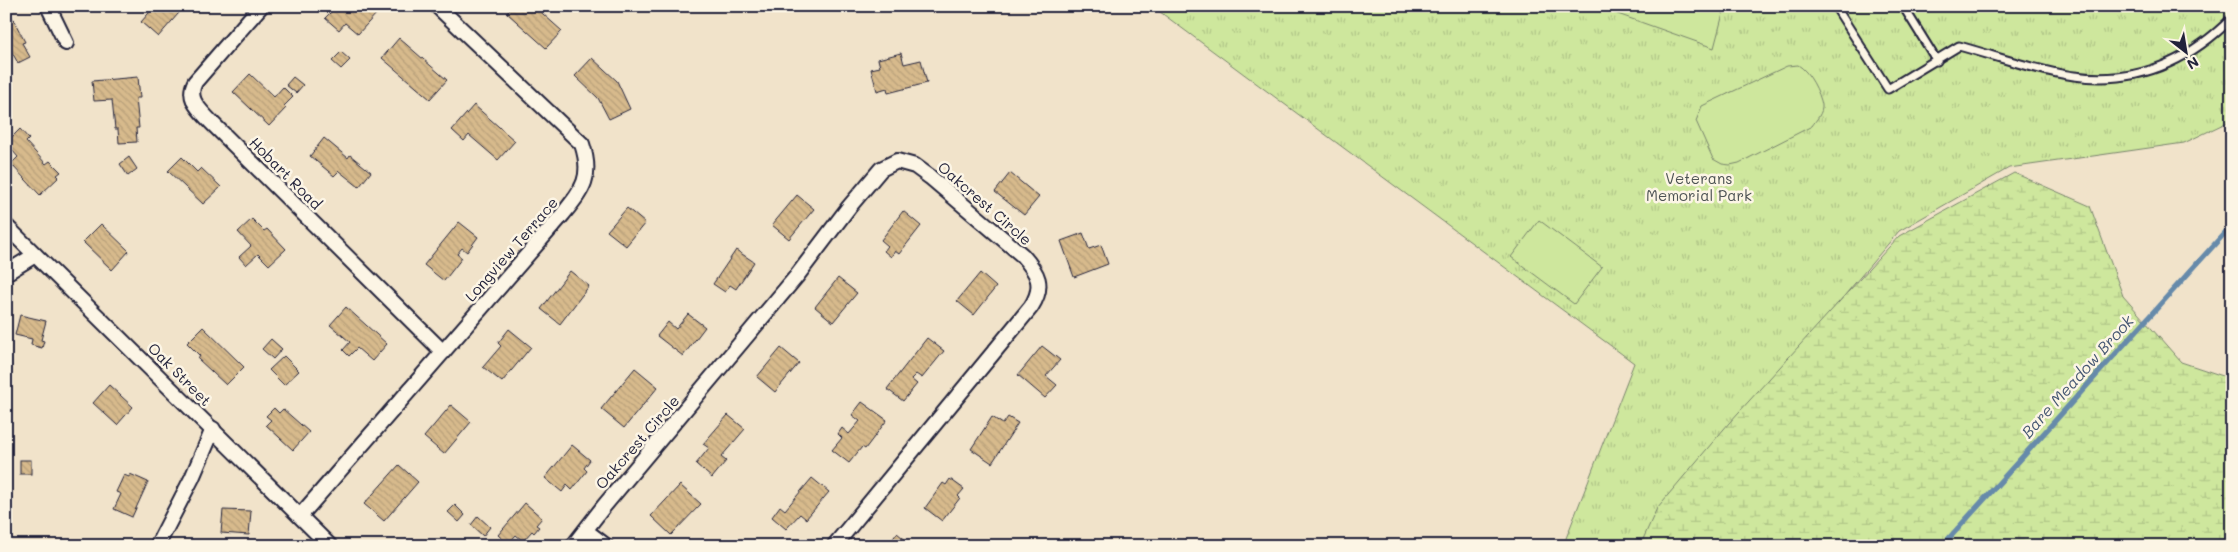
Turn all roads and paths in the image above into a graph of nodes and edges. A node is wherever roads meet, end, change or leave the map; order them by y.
1 (48, 6) edge
2 (261, 6) edge
3 (437, 6) edge
4 (1835, 6) edge
5 (1903, 6) edge
6 (2232, 18) edge
7 (66, 43) dead end
8 (1937, 60) junction
9 (6, 226) edge
10 (35, 255) junction
11 (6, 273) edge
12 (443, 352) junction
13 (213, 430) junction
14 (300, 516) junction
15 (586, 531) junction
16 (328, 545) edge
17 (157, 546) edge
18 (573, 546) edge
19 (606, 546) edge
20 (834, 546) edge

1 - 7 street
2 - 12 street, Hobart Road
3 - 12 street, Longview Terrace
4 - 8 lane
5 - 8 lane
6 - 8 lane
9 - 10 street, Oak Street
10 - 11 street
10 - 13 street, Oak Street
12 - 14 street, Longview Terrace
13 - 14 street, Oak Street
13 - 17 street
14 - 16 street, Oak Street
15 - 18 street, Oakcrest Circle
15 - 19 street
15 - 20 street, Oakcrest Circle

